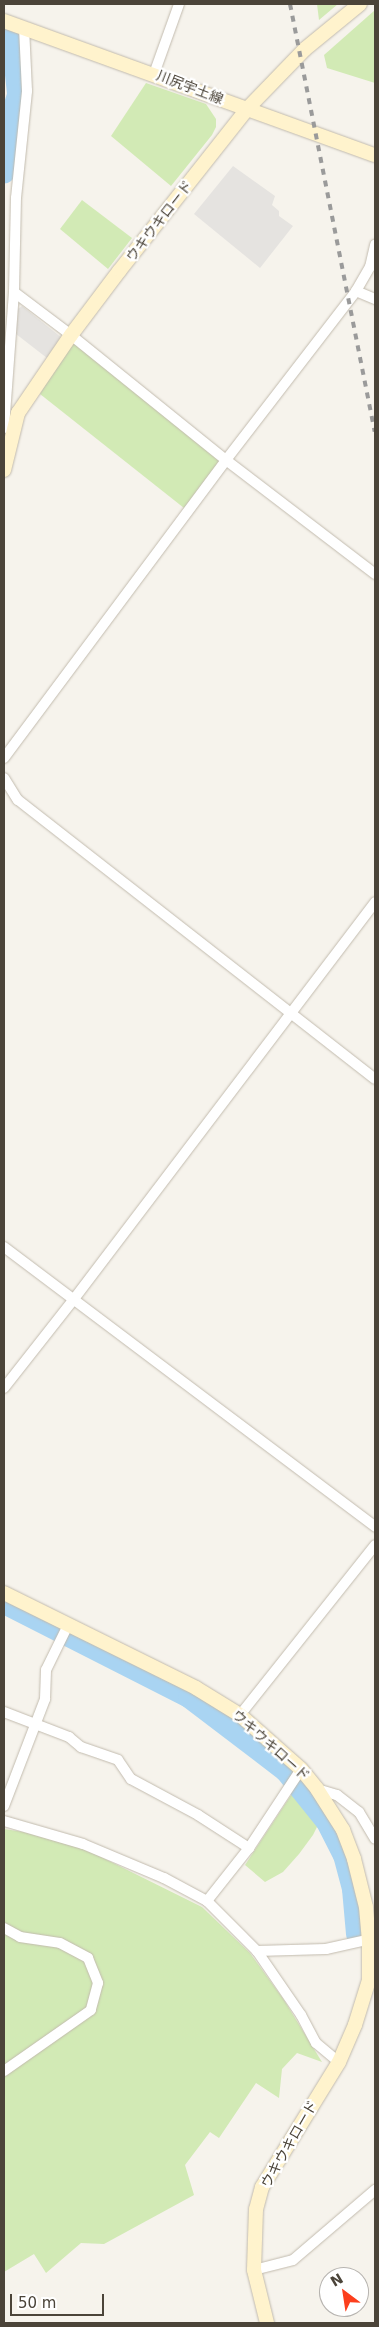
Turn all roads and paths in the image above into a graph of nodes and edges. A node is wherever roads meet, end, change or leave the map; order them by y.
1 (179, 4) edge
2 (360, 4) edge
3 (4, 21) edge
4 (24, 28) junction
5 (154, 74) junction
6 (246, 109) junction
7 (375, 155) edge
8 (375, 246) edge
9 (14, 292) junction
10 (356, 292) junction
11 (375, 299) edge
12 (71, 335) junction
13 (4, 428) edge
14 (226, 460) junction
15 (4, 470) edge
16 (375, 574) edge
17 (4, 758) edge
18 (4, 778) edge
19 (375, 902) edge
20 (291, 1013) junction
21 (375, 1079) edge
22 (4, 1247) edge
23 (74, 1300) junction
24 (4, 1388) edge
25 (375, 1527) edge
26 (375, 1545) edge
27 (4, 1593) edge
28 (68, 1625) junction
29 (4, 1712) edge
30 (240, 1715) junction
31 (36, 1724) junction
32 (301, 1769) junction
33 (317, 1789) junction
34 (4, 1806) edge
35 (5, 1824) edge
36 (375, 1839) edge
37 (250, 1848) junction
38 (207, 1901) junction
39 (4, 1928) edge
40 (372, 1939) edge
41 (257, 1952) junction
42 (339, 2062) junction
43 (4, 2071) edge
44 (375, 2190) edge
45 (254, 2270) junction
46 (267, 2323) edge

1 - 5 street
2 - 6 street, ウキウキロード
3 - 4 street, 川尻宇土線
4 - 5 street, 川尻宇土線
4 - 9 street
5 - 6 street, 川尻宇土線
6 - 7 street, 川尻宇土線
6 - 12 street, ウキウキロード
8 - 10 street
9 - 12 street
9 - 13 street
10 - 11 street
10 - 14 street
12 - 14 street
12 - 15 street, ウキウキロード
14 - 16 street
14 - 17 street
18 - 20 street
19 - 20 street
20 - 21 street
20 - 23 street
22 - 23 street
23 - 24 street
23 - 25 street
26 - 30 street
27 - 28 street, ウキウキロード
28 - 30 street, ウキウキロード
28 - 31 street
29 - 31 street
30 - 32 street, ウキウキロード
31 - 34 street
31 - 37 street
32 - 33 street, ウキウキロード
32 - 37 street
33 - 36 street
33 - 40 street, ウキウキロード
35 - 38 street
37 - 38 street
38 - 41 street
39 - 43 street
40 - 41 street
40 - 42 street, ウキウキロード
41 - 42 street
42 - 45 street, ウキウキロード
44 - 45 street
45 - 46 street, ウキウキロード

